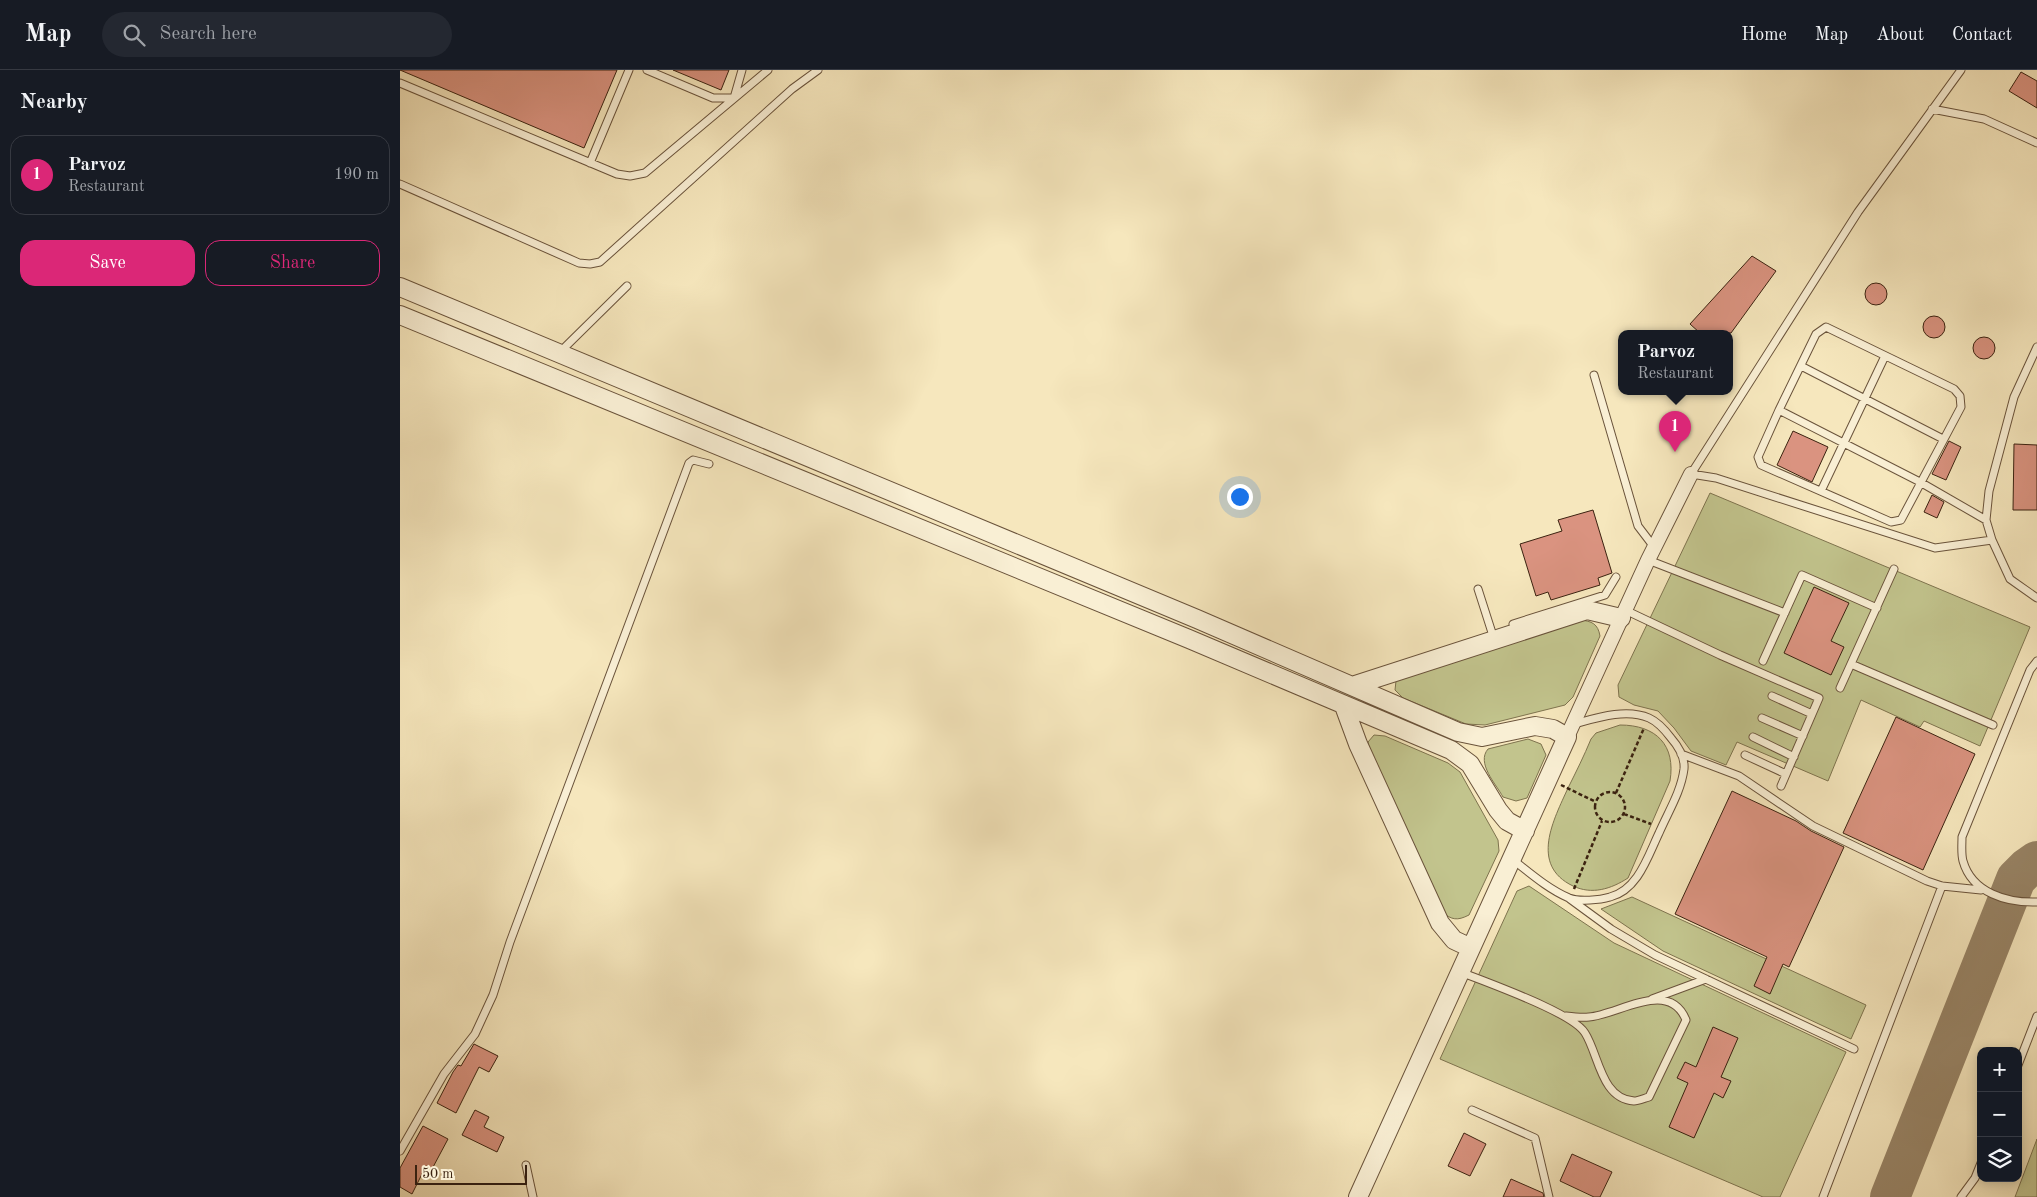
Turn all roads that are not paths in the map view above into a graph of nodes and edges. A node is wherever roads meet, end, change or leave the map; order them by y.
1 (629, 70) edge
2 (647, 70) edge
3 (742, 70) edge
4 (768, 70) edge
5 (818, 70) edge
6 (1961, 70) edge
7 (400, 82) edge
8 (734, 98) junction
9 (1932, 110) junction
10 (2037, 143) edge
11 (590, 162) junction
12 (400, 184) edge
13 (628, 286) dead end
14 (400, 287) edge
15 (400, 315) edge
16 (2037, 347) edge
17 (558, 353) junction
18 (1886, 356) junction
19 (1801, 366) junction
20 (1594, 375) dead end
21 (1866, 399) junction
22 (1779, 410) junction
23 (1943, 439) junction
24 (1845, 444) junction
25 (709, 464) dead end
26 (1691, 474) junction
27 (1920, 482) junction
28 (1821, 491) junction
29 (1986, 520) junction
30 (1992, 540) junction
31 (1654, 546) junction
32 (1648, 560) junction
33 (1894, 569) dead end
34 (1616, 576) dead end
35 (1478, 589) dead end
36 (2037, 598) edge
37 (1877, 608) junction
38 (1785, 613) junction
39 (1623, 614) junction
40 (1513, 624) dead end
41 (1494, 639) junction
42 (1763, 661) dead end
43 (2037, 661) edge
44 (1851, 664) junction
45 (1352, 686) junction
46 (1840, 688) dead end
47 (1772, 696) dead end
48 (1344, 706) junction
49 (1812, 714) junction
50 (1762, 718) dead end
51 (1993, 725) dead end
52 (1570, 731) junction
53 (1803, 736) junction
54 (1753, 738) dead end
55 (1681, 754) junction
56 (1745, 755) dead end
57 (1794, 756) junction
58 (1786, 774) junction
59 (1781, 786) dead end
60 (1525, 831) junction
61 (1512, 859) junction
62 (1942, 886) junction
63 (1981, 890) junction
64 (1570, 899) junction
65 (2037, 902) edge
66 (1471, 948) junction
67 (1461, 972) junction
68 (1706, 979) junction
69 (1652, 999) junction
70 (1566, 1016) junction
71 (2037, 1016) edge
72 (1854, 1049) dead end
73 (2022, 1055) edge
74 (1472, 1110) dead end
75 (400, 1151) edge
76 (526, 1165) dead end
77 (1977, 1173) edge
78 (533, 1197) edge
79 (1358, 1197) edge
80 (1549, 1197) edge
81 (1823, 1197) edge
82 (1962, 1197) edge

1 - 11 lane
2 - 8 lane
3 - 8 lane
4 - 8 lane
5 - 12 lane
6 - 9 lane
7 - 11 lane
8 - 11 lane
9 - 10 lane
9 - 26 lane
13 - 17 lane
14 - 17 street
15 - 48 street
16 - 29 lane
17 - 45 street
18 - 19 lane
18 - 21 lane
18 - 23 lane
19 - 21 lane
19 - 22 lane
20 - 31 lane
21 - 23 lane
21 - 24 lane
22 - 24 lane
22 - 28 lane
23 - 27 lane
24 - 27 lane
24 - 28 lane
25 - 75 lane
26 - 30 lane
26 - 31 street
27 - 28 lane
27 - 29 lane
29 - 30 lane
30 - 36 lane
31 - 32 street
32 - 38 lane
32 - 39 street
33 - 37 lane
34 - 40 lane
35 - 41 lane
37 - 38 lane
37 - 44 lane
38 - 42 lane
39 - 41 street
39 - 49 lane
39 - 52 street
41 - 45 street
43 - 63 lane
44 - 46 lane
44 - 51 lane
45 - 52 street
47 - 49 lane
48 - 60 street
48 - 66 street
49 - 53 lane
50 - 53 lane
52 - 55 lane
52 - 60 street
53 - 57 lane
54 - 57 lane
55 - 62 lane
55 - 64 lane
56 - 58 lane
57 - 58 lane
58 - 59 lane
60 - 61 street
61 - 64 lane
61 - 66 street
62 - 63 lane
62 - 81 lane
63 - 65 lane
64 - 68 lane
66 - 67 street
67 - 70 lane
67 - 79 street
68 - 69 lane
68 - 72 lane
69 - 70 lane
69 - 70 lane
71 - 73 lane
74 - 80 lane
76 - 78 lane
77 - 82 lane

